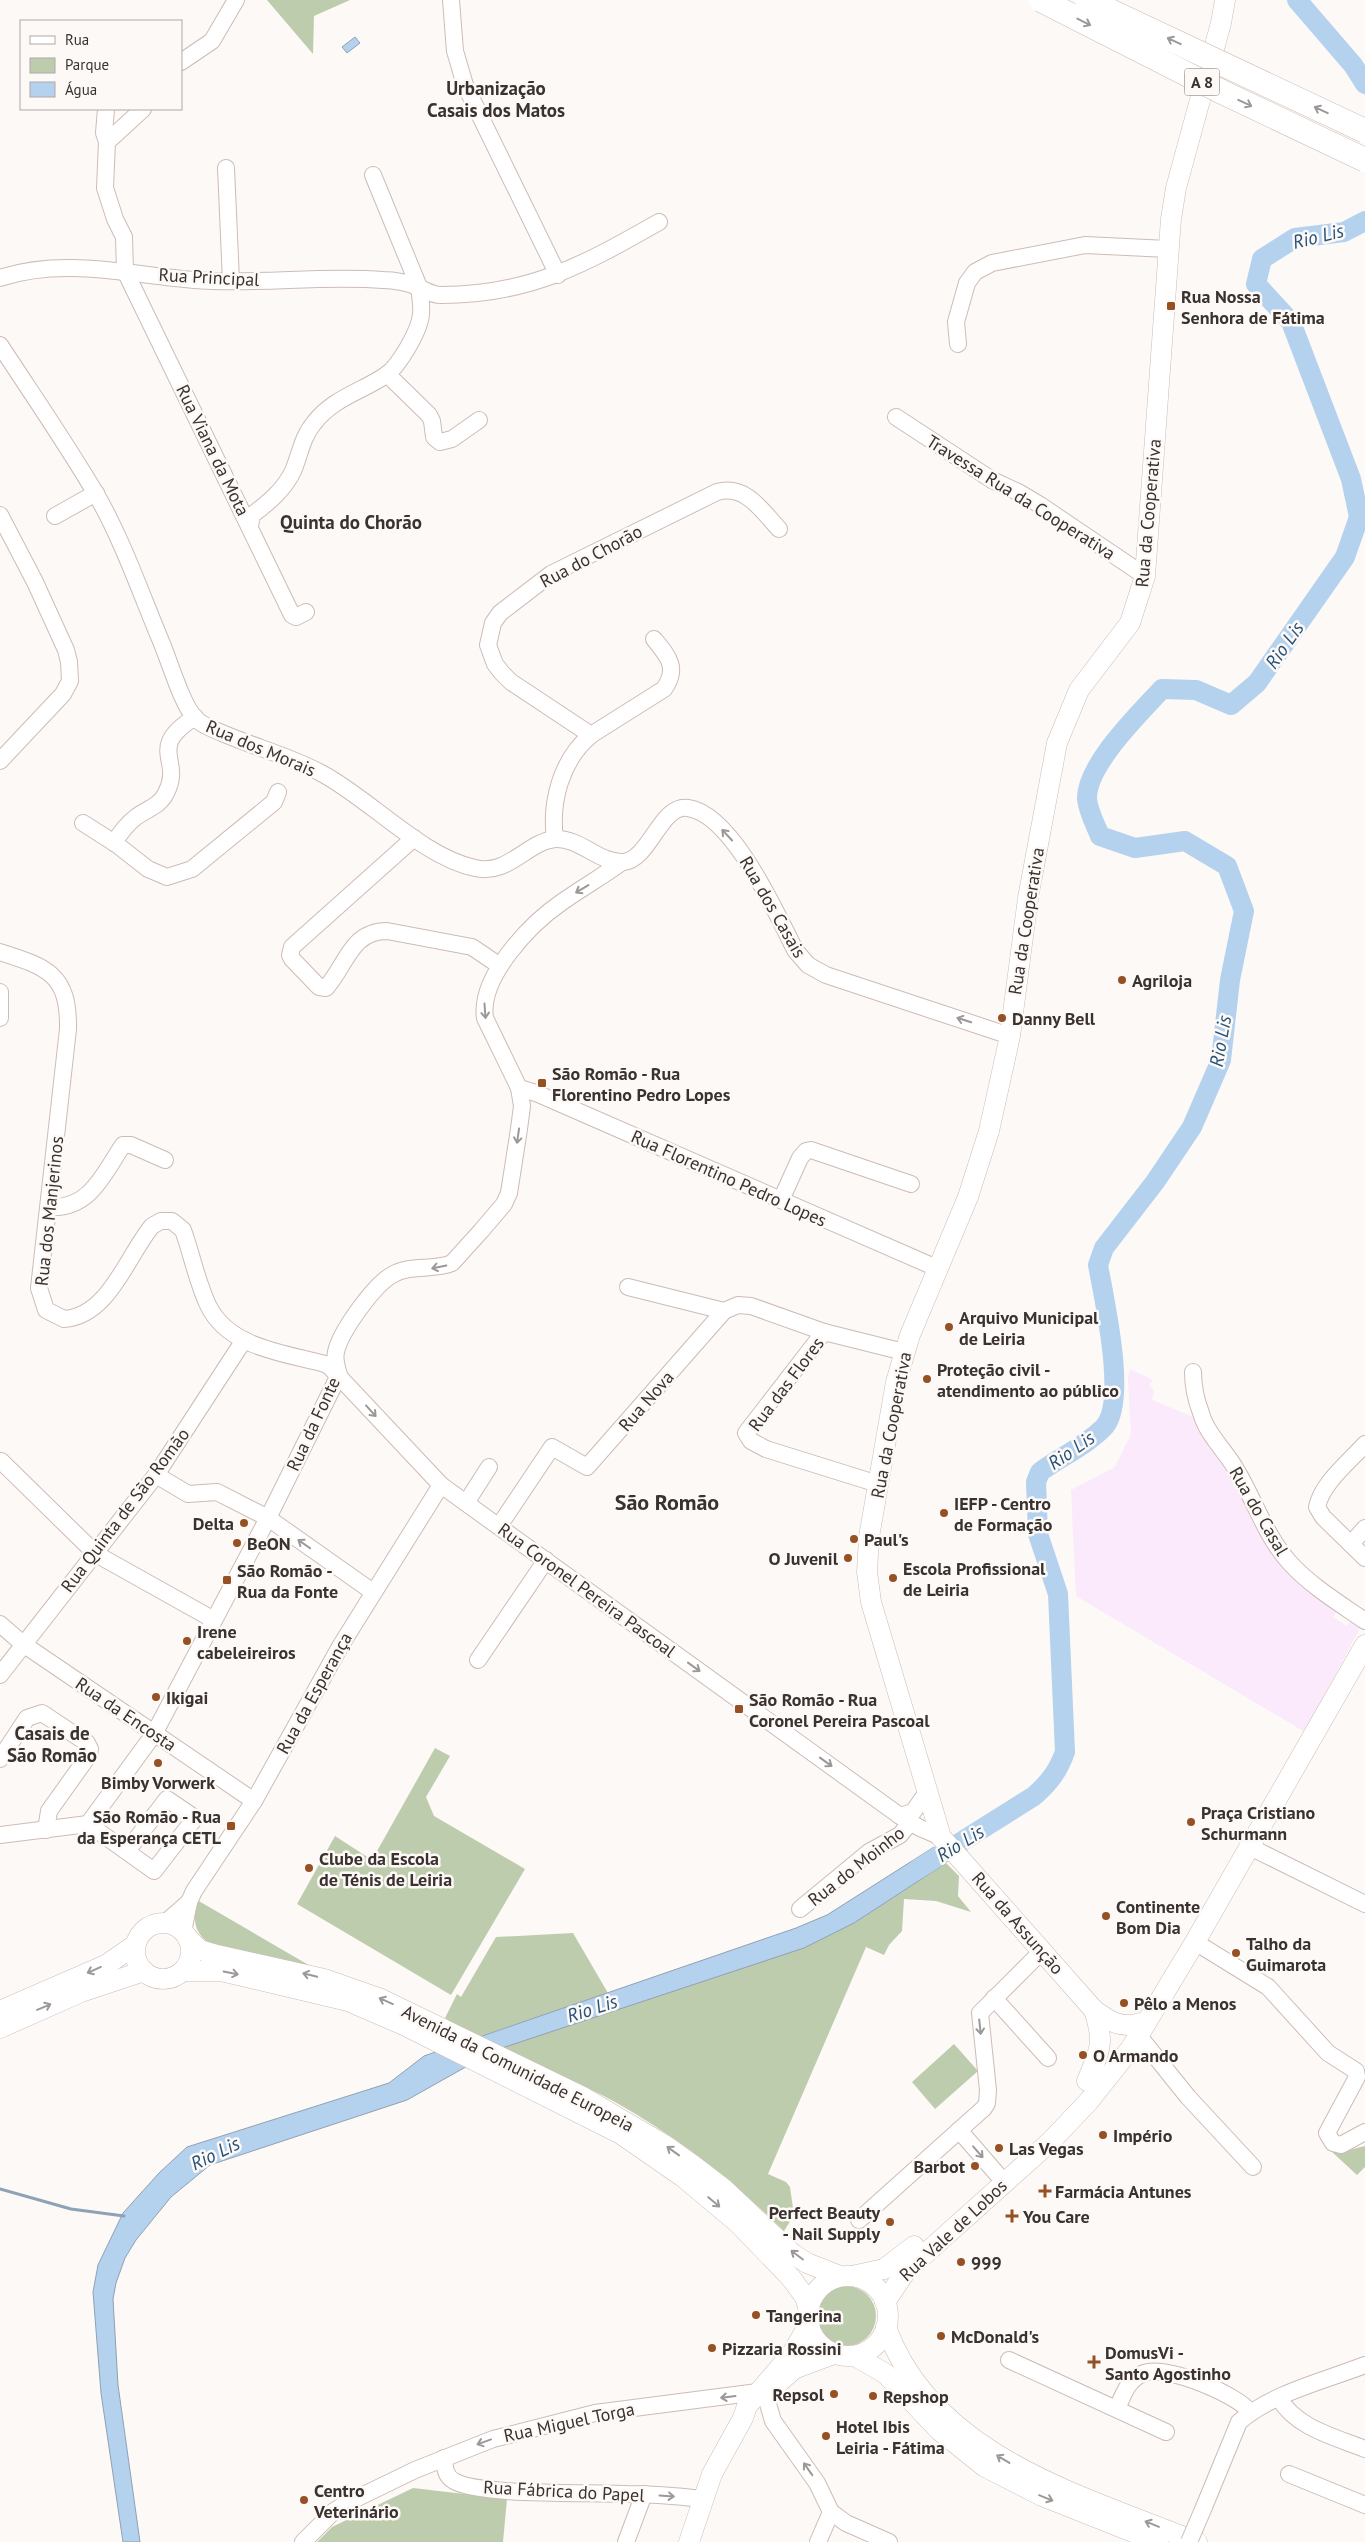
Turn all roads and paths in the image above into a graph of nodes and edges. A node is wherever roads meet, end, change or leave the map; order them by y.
1 (236, 0) edge
2 (451, 0) edge
3 (1041, 0) edge
4 (1087, 0) edge
5 (1225, 0) edge
6 (182, 61) edge
7 (106, 110) edge
8 (142, 110) edge
9 (1365, 131) edge
10 (107, 142) junction
11 (1365, 160) edge
12 (226, 168) dead end
13 (373, 175) dead end
14 (660, 222) dead end
15 (1168, 249) junction
16 (125, 272) junction
17 (558, 275) junction
18 (0, 278) edge
19 (231, 281) junction
20 (419, 287) junction
21 (958, 344) dead end
22 (0, 345) edge
23 (387, 374) junction
24 (896, 418) dead end
25 (479, 420) dead end
26 (96, 493) junction
27 (0, 515) edge
28 (55, 516) dead end
29 (250, 526) junction
30 (779, 529) dead end
31 (1145, 576) junction
32 (306, 612) dead end
33 (654, 638) dead end
34 (194, 718) junction
35 (591, 735) junction
36 (0, 761) edge
37 (278, 792) dead end
38 (83, 823) dead end
39 (414, 838) junction
40 (555, 839) junction
41 (114, 843) junction
42 (622, 862) junction
43 (0, 952) edge
44 (0, 957) edge
45 (500, 966) junction
46 (0, 992) edge
47 (0, 1018) edge
48 (1010, 1036) junction
49 (519, 1088) junction
50 (165, 1160) dead end
51 (911, 1184) dead end
52 (781, 1200) junction
53 (49, 1207) junction
54 (939, 1269) junction
55 (628, 1287) dead end
56 (724, 1311) junction
57 (824, 1332) junction
58 (244, 1340) junction
59 (904, 1352) junction
60 (1193, 1372) dead end
61 (339, 1375) junction
62 (1365, 1444) edge
63 (1, 1461) edge
64 (489, 1467) dead end
65 (156, 1475) junction
66 (878, 1484) junction
67 (441, 1485) junction
68 (466, 1503) junction
69 (268, 1518) junction
70 (498, 1526) junction
71 (1365, 1528) edge
72 (1351, 1544) junction
73 (96, 1554) junction
74 (1365, 1558) edge
75 (546, 1560) junction
76 (373, 1592) junction
77 (214, 1620) junction
78 (1365, 1621) edge
79 (0, 1624) edge
80 (23, 1644) junction
81 (1365, 1645) edge
82 (478, 1660) dead end
83 (0, 1675) edge
84 (154, 1734) junction
85 (0, 1759) edge
86 (928, 1791) junction
87 (254, 1801) junction
88 (905, 1820) junction
89 (88, 1824) junction
90 (46, 1830) junction
91 (0, 1835) edge
92 (942, 1837) junction
93 (1250, 1847) junction
94 (127, 1851) dead end
95 (1365, 1904) edge
96 (800, 1909) dead end
97 (179, 1931) junction
98 (1195, 1942) junction
99 (135, 1945) junction
100 (1036, 1957) junction
101 (144, 1971) junction
102 (183, 1971) junction
103 (994, 1998) junction
104 (0, 2011) edge
105 (1101, 2015) junction
106 (1144, 2024) junction
107 (0, 2028) edge
108 (441, 2036) junction
109 (1118, 2045) junction
110 (1048, 2058) dead end
111 (1109, 2076) junction
112 (528, 2079) junction
113 (1087, 2081) junction
114 (1365, 2119) edge
115 (959, 2130) junction
116 (1361, 2134) edge
117 (1252, 2167) dead end
118 (997, 2174) junction
119 (859, 2220) dead end
120 (846, 2276) junction
121 (885, 2302) junction
122 (808, 2316) junction
123 (886, 2327) junction
124 (834, 2354) junction
125 (855, 2356) junction
126 (1009, 2360) dead end
127 (1365, 2365) edge
128 (765, 2390) junction
129 (1278, 2398) junction
130 (1117, 2409) junction
131 (1250, 2412) junction
132 (1166, 2432) dead end
133 (1365, 2449) edge
134 (444, 2458) junction
135 (1289, 2474) dead end
136 (644, 2494) junction
137 (702, 2499) junction
138 (1365, 2504) edge
139 (831, 2512) junction
140 (303, 2542) edge
141 (626, 2542) edge
142 (688, 2542) edge
143 (818, 2542) edge
144 (889, 2542) edge
145 (1158, 2542) edge
146 (1189, 2542) edge
147 (1197, 2542) edge

1 - 6 street
2 - 17 street
3 -> 11 highway, A 8, bridge
9 -> 4 highway, A 8, bridge
5 - 15 main road, Rua da Cooperativa
7 - 10 street
8 - 10 street
10 - 16 street
12 - 19 street
13 - 20 street
14 - 17 street, Rua Principal
15 - 21 street
15 - 31 main road, Rua da Cooperativa
16 - 18 street, Rua Principal
16 - 19 street, Rua Principal
16 - 29 street, Rua Viana da Mota
17 - 20 street, Rua Principal
19 - 20 street, Rua Principal
20 - 23 street
22 - 26 street, Rua dos Morais
23 - 25 street
23 - 29 street
24 - 31 street, Travessa Rua da Cooperativa
26 - 28 street
26 - 34 street, Rua dos Morais
27 - 36 street
29 - 32 street, Rua Viana da Mota
30 - 35 street, Rua do Chorão
31 - 48 main road, Rua da Cooperativa
33 - 35 street
34 - 39 street, Rua dos Morais
34 - 41 street
35 - 40 street
37 - 41 street
38 - 41 street
39 - 40 street, Rua dos Morais
39 - 45 street
40 - 42 street
42 -> 45 street, Rua da Fonte
48 -> 42 street, Rua dos Casais
43 - 44 street
43 - 53 street, Rua dos Manjerinos
45 -> 49 street, Rua da Fonte
46 - 47 street
48 - 54 main road, Rua da Cooperativa
49 - 52 street, Rua Florentino Pedro Lopes
49 -> 61 street, Rua da Fonte
50 - 53 street
51 - 52 street
52 - 54 street, Rua Florentino Pedro Lopes
53 - 58 street, Rua dos Manjerinos
54 - 59 main road, Rua da Cooperativa
55 - 56 street
56 - 57 street
56 - 70 street, Rua Nova
57 - 59 street, Rua das Flores
57 - 66 street, Rua das Flores
58 - 61 street, Rua Coronel Pereira Pascoal
58 - 65 street, Rua Quinta de São Romão
59 - 66 main road, Rua da Cooperativa
60 - 78 street, Rua do Casal
61 -> 67 street, Rua Coronel Pereira Pascoal
61 - 69 street, Rua da Fonte
62 - 72 street
63 - 73 street
64 - 68 street
65 - 69 street
65 - 73 street, Rua Quinta de São Romão
66 - 86 main road, Rua da Cooperativa
67 - 68 street, Rua Coronel Pereira Pascoal
67 - 76 street, Rua da Esperança
68 - 70 street, Rua Coronel Pereira Pascoal
76 -> 69 street
69 - 77 street, Rua da Fonte
70 - 75 street, Rua Coronel Pereira Pascoal
71 - 72 street
72 - 74 street
73 - 77 street
73 - 80 street, Rua Quinta de São Romão
75 - 82 street
75 -> 88 street, Rua Coronel Pereira Pascoal
76 - 87 street, Rua da Esperança
77 - 84 street, Rua da Fonte
79 - 80 street, Rua da Encosta
80 - 83 street, Rua Quinta de São Romão
80 - 84 street, Rua da Encosta
81 - 93 main road, Rua Vale de Lobos
84 - 87 street, Rua da Encosta
84 - 89 street, Rua da Fonte
85 - 90 street
86 - 88 street, Rua do Moinho
86 - 92 main road, Rua da Cooperativa
87 - 97 street, Rua da Esperança
88 - 92 street, Rua Coronel Pereira Pascoal
88 - 96 street, Rua do Moinho
89 - 90 street
89 - 94 street
90 - 91 street
92 - 100 main road, Rua da Assunção
93 - 95 street
93 - 98 main road, Rua Vale de Lobos
97 - 99 main road
97 - 102 main road
108 -> 97 main road, Avenida da Comunidade Europeia
98 - 106 main road, Rua Vale de Lobos
98 - 116 street
99 - 101 main road
99 -> 104 main road
100 - 103 street
100 - 105 main road, Rua da Assunção
101 - 102 main road, Avenida da Comunidade Europeia
107 -> 101 main road
102 -> 108 main road, Avenida da Comunidade Europeia
103 - 110 street
103 -> 115 street
105 - 106 main road
105 - 109 main road, Rua da Assunção
105 - 113 main road, Rua da Assunção
106 - 109 main road, Rua Vale de Lobos
106 - 111 main road, Rua Vale de Lobos
106 - 117 street
108 - 112 main road, Avenida da Comunidade Europeia
109 - 111 main road, Rua Vale de Lobos
109 - 113 main road, Rua Vale de Lobos
111 - 121 main road, Rua Vale de Lobos
120 -> 112 main road, Avenida da Comunidade Europeia
112 -> 122 main road, Avenida da Comunidade Europeia
113 - 118 main road, Rua Vale de Lobos
114 - 116 street
115 -> 118 street
115 - 119 street
118 - 120 main road, Rua Vale de Lobos
120 - 121 main road
120 - 122 main road
121 - 123 main road
122 - 124 main road
122 - 128 main road
123 - 125 main road
147 -> 123 main road
124 - 125 main road
124 - 128 main road
125 -> 145 main road
126 - 130 street
127 - 129 street
128 -> 134 street, Rua Miguel Torga
128 - 137 main road
139 -> 128 street
129 - 131 street
129 - 133 street
130 - 131 street
130 - 132 street
131 - 146 street, bridge
134 - 136 street, Rua Fábrica do Papel
134 - 140 street, Rua Miguel Torga
135 - 138 street
136 -> 137 street, Rua Fábrica do Papel
136 - 141 street
137 - 142 main road
139 - 143 street
139 - 144 street

